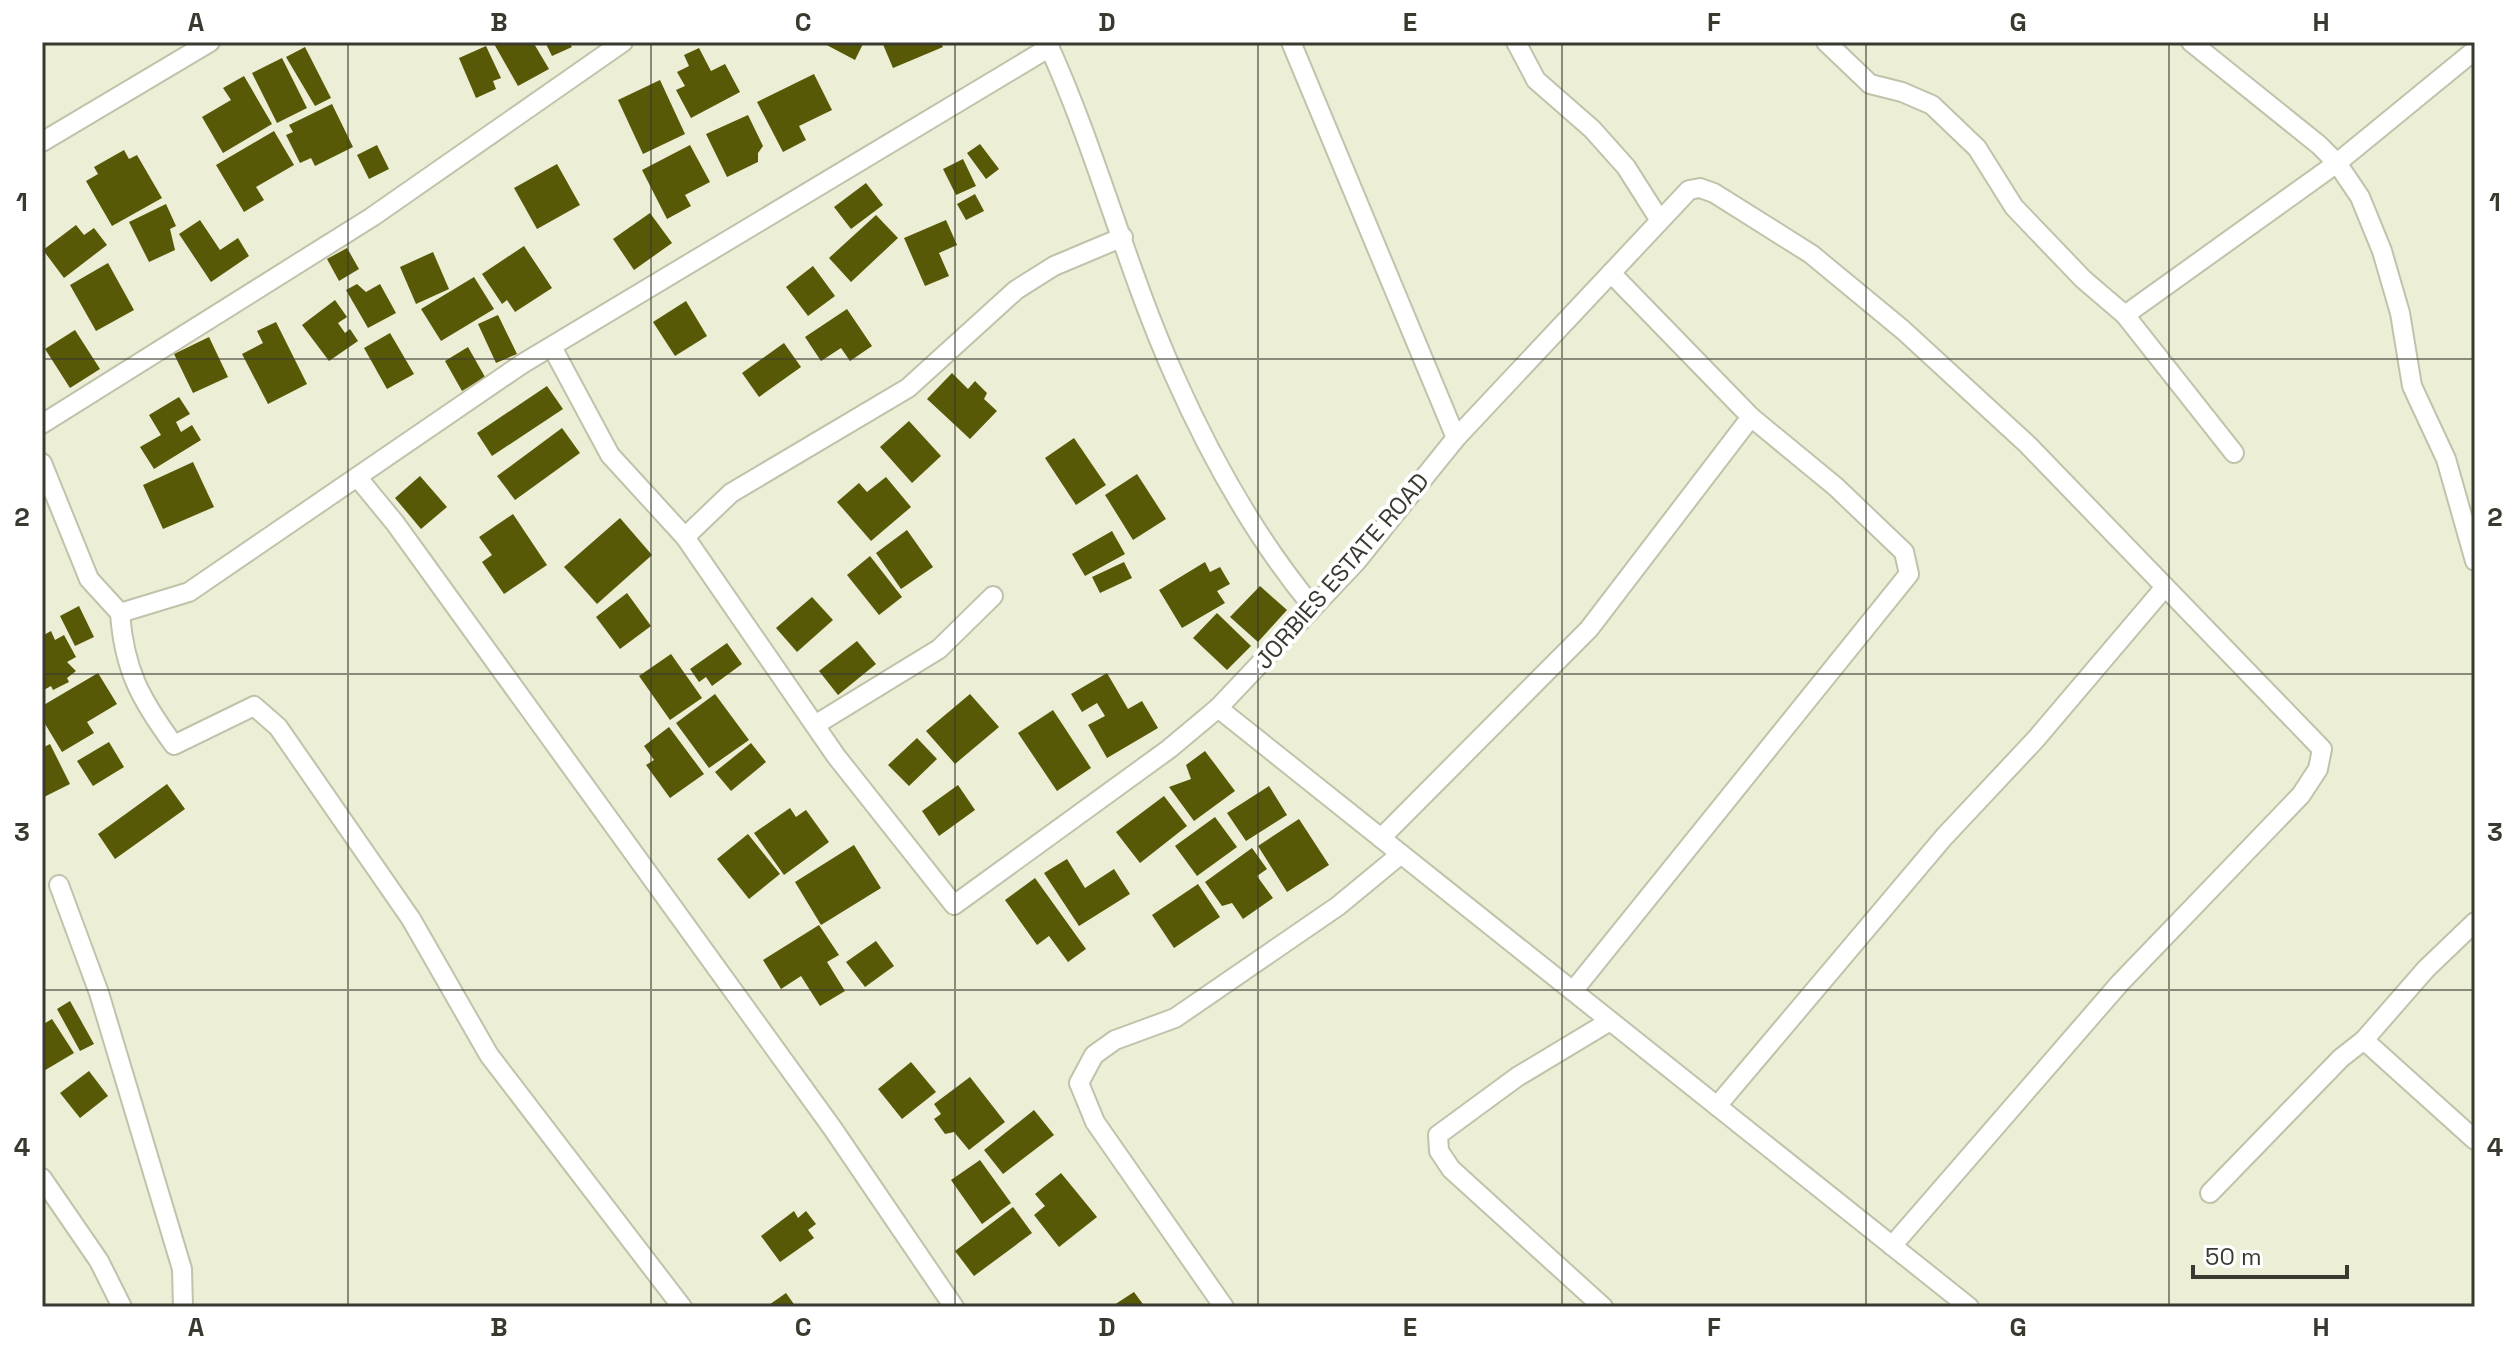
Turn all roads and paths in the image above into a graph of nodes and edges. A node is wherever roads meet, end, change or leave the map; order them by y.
1 (210, 42) edge
2 (623, 42) edge
3 (1291, 42) edge
4 (1516, 42) edge
5 (1826, 42) edge
6 (2191, 42) edge
7 (1048, 44) edge
8 (2475, 50) edge
9 (42, 142) edge
10 (2337, 163) junction
11 (1659, 219) junction
12 (1123, 237) junction
13 (1611, 273) junction
14 (2125, 315) junction
15 (552, 347) junction
16 (1751, 417) junction
17 (42, 424) edge
18 (1456, 438) junction
19 (2234, 453) dead end
20 (42, 463) edge
21 (358, 478) junction
22 (685, 537) junction
23 (2475, 561) edge
24 (2165, 587) junction
25 (993, 596) dead end
26 (1312, 606) junction
27 (120, 613) junction
28 (1218, 708) junction
29 (815, 725) junction
30 (1381, 838) junction
31 (1401, 854) junction
32 (59, 885) dead end
33 (2475, 922) edge
34 (1573, 991) junction
35 (1610, 1021) junction
36 (2364, 1040) junction
37 (1717, 1106) junction
38 (2475, 1140) edge
39 (42, 1178) edge
40 (2210, 1193) dead end
41 (1892, 1246) junction
42 (114, 1304) edge
43 (183, 1307) edge
44 (682, 1307) edge
45 (954, 1307) edge
46 (1224, 1307) edge
47 (1603, 1307) edge
48 (1969, 1307) edge

1 - 9 street
2 - 17 street
3 - 18 street
4 - 11 street
5 - 14 street
6 - 10 street
7 - 12 street
7 - 15 street
8 - 10 street
10 - 14 street
10 - 23 street
11 - 13 street, JORBIES ESTATE ROAD
11 - 24 street, JORBIES ESTATE ROAD
12 - 22 street
12 - 26 street
13 - 16 street
13 - 18 street, JORBIES ESTATE ROAD
14 - 19 street
15 - 21 street
15 - 22 street
16 - 30 street
16 - 34 street
18 - 26 street, JORBIES ESTATE ROAD
20 - 27 street
21 - 27 street
21 - 45 street
22 - 29 street
24 - 37 street
24 - 41 street
25 - 29 street
26 - 28 street, JORBIES ESTATE ROAD
27 - 44 street
28 - 29 street, JORBIES ESTATE ROAD
28 - 30 street
30 - 31 street
31 - 34 street
31 - 46 street
32 - 43 street
33 - 36 street
34 - 35 street
35 - 37 street
35 - 47 street
36 - 38 street
36 - 40 street
37 - 41 street
39 - 42 street
41 - 48 street

